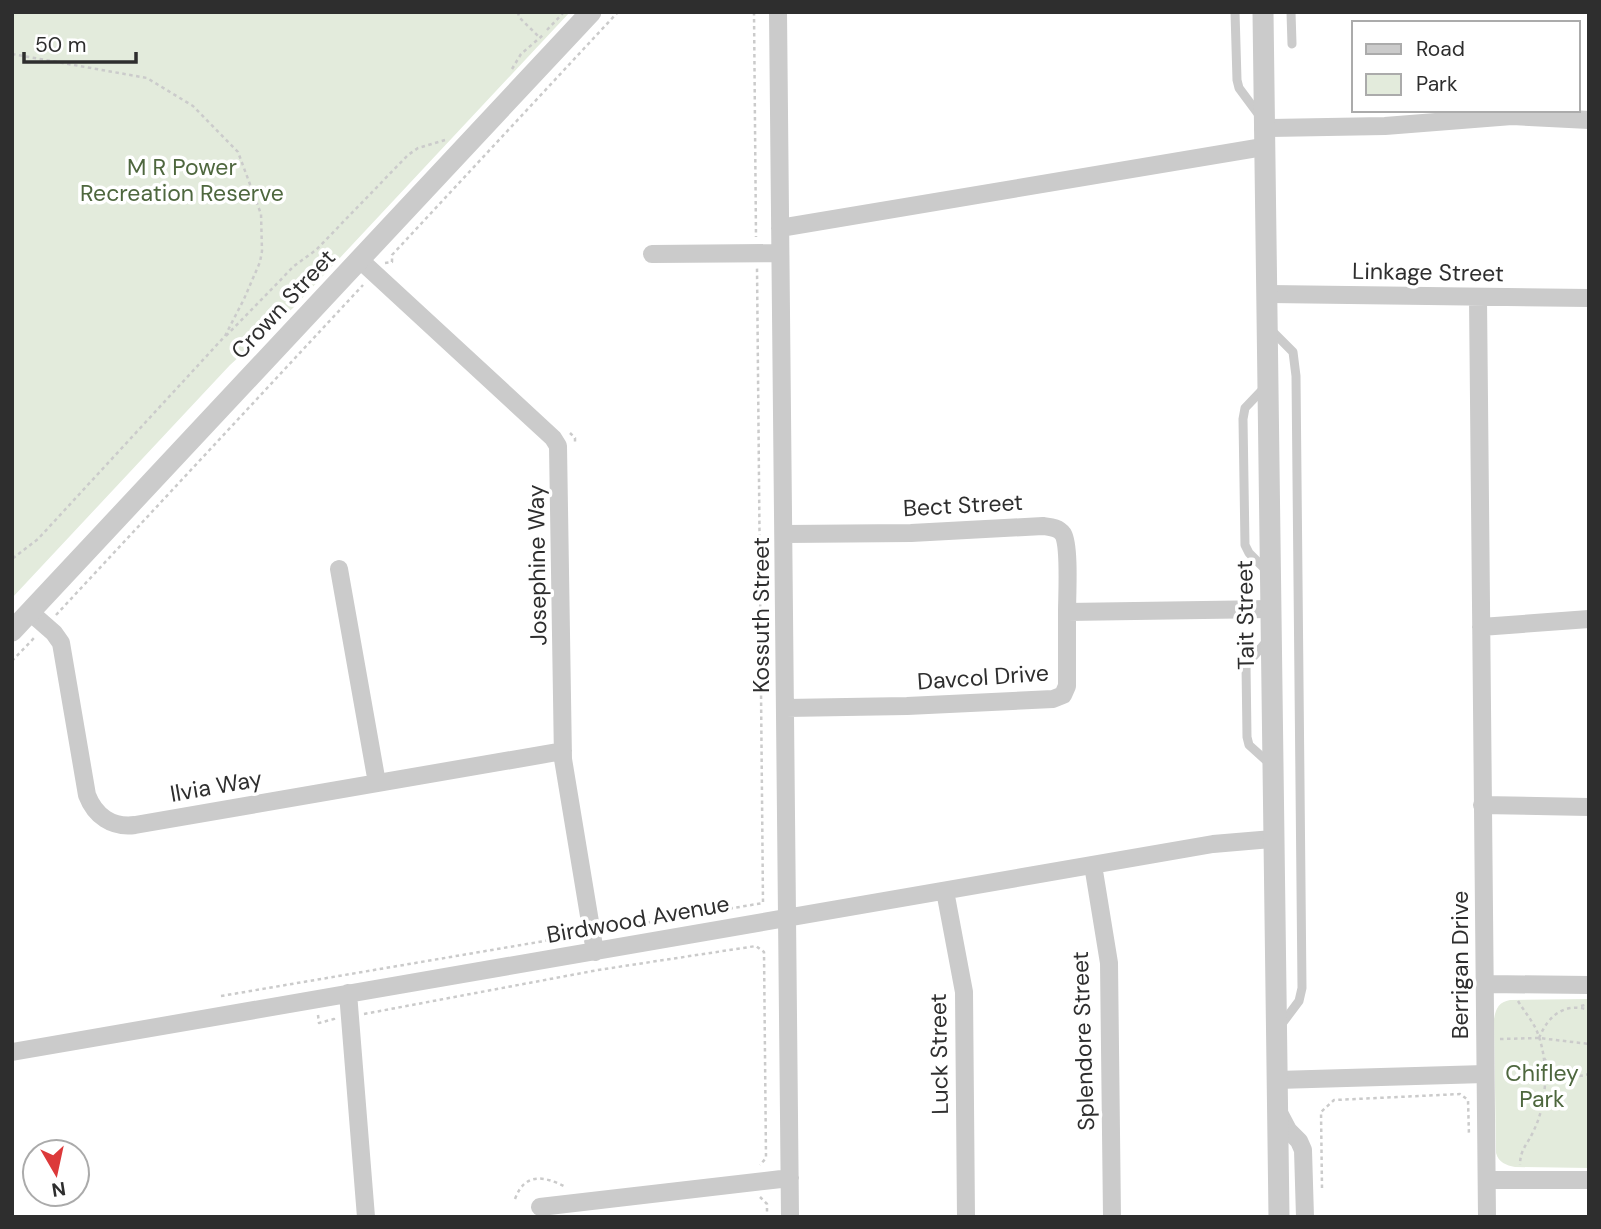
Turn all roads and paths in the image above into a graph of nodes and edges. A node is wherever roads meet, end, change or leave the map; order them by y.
1 (518, 12) edge
2 (564, 12) edge
3 (591, 12) edge
4 (618, 12) edge
5 (754, 12) edge
6 (778, 12) edge
7 (1235, 12) edge
8 (1263, 12) edge
9 (1292, 12) edge
10 (540, 38) junction
11 (1292, 44) dead end
12 (12, 54) edge
13 (506, 75) dead end
14 (1589, 120) edge
15 (1263, 133) junction
16 (449, 138) dead end
17 (780, 228) junction
18 (757, 253) junction
19 (780, 253) junction
20 (652, 254) dead end
21 (367, 266) junction
22 (1267, 294) junction
23 (1478, 298) junction
24 (1589, 298) edge
25 (1268, 326) junction
26 (221, 341) junction
27 (565, 428) dead end
28 (575, 451) dead end
29 (785, 534) junction
30 (12, 559) edge
31 (339, 569) dead end
32 (1271, 609) junction
33 (1067, 612) junction
34 (38, 619) junction
35 (1589, 620) edge
36 (1481, 626) junction
37 (12, 631) edge
38 (12, 662) edge
39 (786, 708) junction
40 (563, 751) junction
41 (377, 783) junction
42 (1482, 805) junction
43 (1589, 807) edge
44 (1273, 839) junction
45 (1093, 865) junction
46 (945, 891) junction
47 (788, 916) junction
48 (590, 920) junction
49 (596, 952) junction
50 (1486, 984) junction
51 (1589, 985) edge
52 (348, 993) junction
53 (221, 996) dead end
54 (1518, 996) dead end
55 (1589, 1004) edge
56 (1578, 1006) junction
57 (1589, 1010) edge
58 (342, 1018) junction
59 (1277, 1030) junction
60 (1539, 1038) junction
61 (1497, 1039) dead end
62 (1589, 1044) edge
63 (12, 1052) edge
64 (1542, 1055) junction
65 (1485, 1074) junction
66 (1589, 1074) edge
67 (1277, 1080) junction
68 (1278, 1111) junction
69 (1469, 1141) dead end
70 (766, 1158) dead end
71 (1520, 1165) dead end
72 (790, 1178) junction
73 (1487, 1180) junction
74 (1589, 1180) edge
75 (1322, 1191) dead end
76 (767, 1204) dead end
77 (540, 1207) dead end
78 (366, 1217) edge
79 (767, 1217) edge
80 (790, 1217) edge
81 (966, 1217) edge
82 (1112, 1217) edge
83 (1279, 1217) edge
84 (1305, 1217) edge
85 (1487, 1217) edge

1 - 10 path
2 - 10 path
3 - 21 street, Crown Street
4 - 21 path
5 - 18 path
6 - 17 street, Kossuth Street
7 - 15 lane
8 - 15 street, Tait Street
9 - 11 lane
10 - 13 path
12 - 26 path
14 - 15 street
15 - 17 street
15 - 22 street, Tait Street
16 - 26 path
17 - 19 street, Kossuth Street
18 - 19 street
18 - 20 street
18 - 48 path
19 - 29 street, Kossuth Street
21 - 34 street, Crown Street
21 - 34 path
21 - 40 street, Josephine Way
22 - 23 street, Linkage Street
22 - 25 street, Tait Street
23 - 24 street, Linkage Street
23 - 36 street, Berrigan Drive
25 - 32 street, Tait Street
25 - 59 lane
26 - 30 path
27 - 28 path
29 - 33 street, Bect Street
29 - 39 street, Kossuth Street
31 - 41 street
32 - 33 street
32 - 44 street, Tait Street
33 - 39 street, Davcol Drive
34 - 37 street, Crown Street
34 - 38 path
34 - 41 street, Ilvia Way
35 - 36 street
36 - 42 street, Berrigan Drive
39 - 47 street, Kossuth Street
40 - 41 street, Ilvia Way
40 - 48 street, Josephine Way
42 - 43 street
42 - 50 street, Berrigan Drive
44 - 45 street, Birdwood Avenue
44 - 59 street, Tait Street
45 - 46 street, Birdwood Avenue
45 - 82 street, Splendore Street
46 - 47 street, Birdwood Avenue
46 - 81 street, Luck Street
47 - 49 street, Birdwood Avenue
47 - 72 street, Kossuth Street
48 - 49 street, Josephine Way
48 - 53 path
49 - 52 street, Birdwood Avenue
50 - 51 street
50 - 65 street, Berrigan Drive
52 - 58 street
52 - 63 street, Birdwood Avenue
54 - 60 path
55 - 56 path
56 - 57 path
56 - 60 path
58 - 70 path
58 - 78 street
59 - 67 street, Tait Street
60 - 61 path
60 - 62 path
60 - 64 path
64 - 66 path
64 - 71 path
65 - 67 street
65 - 73 street, Berrigan Drive
67 - 68 street, Tait Street
68 - 83 street, Tait Street
68 - 84 street
69 - 75 path
72 - 77 street
72 - 80 street, Kossuth Street
73 - 74 street
73 - 85 street, Berrigan Drive
76 - 79 path

